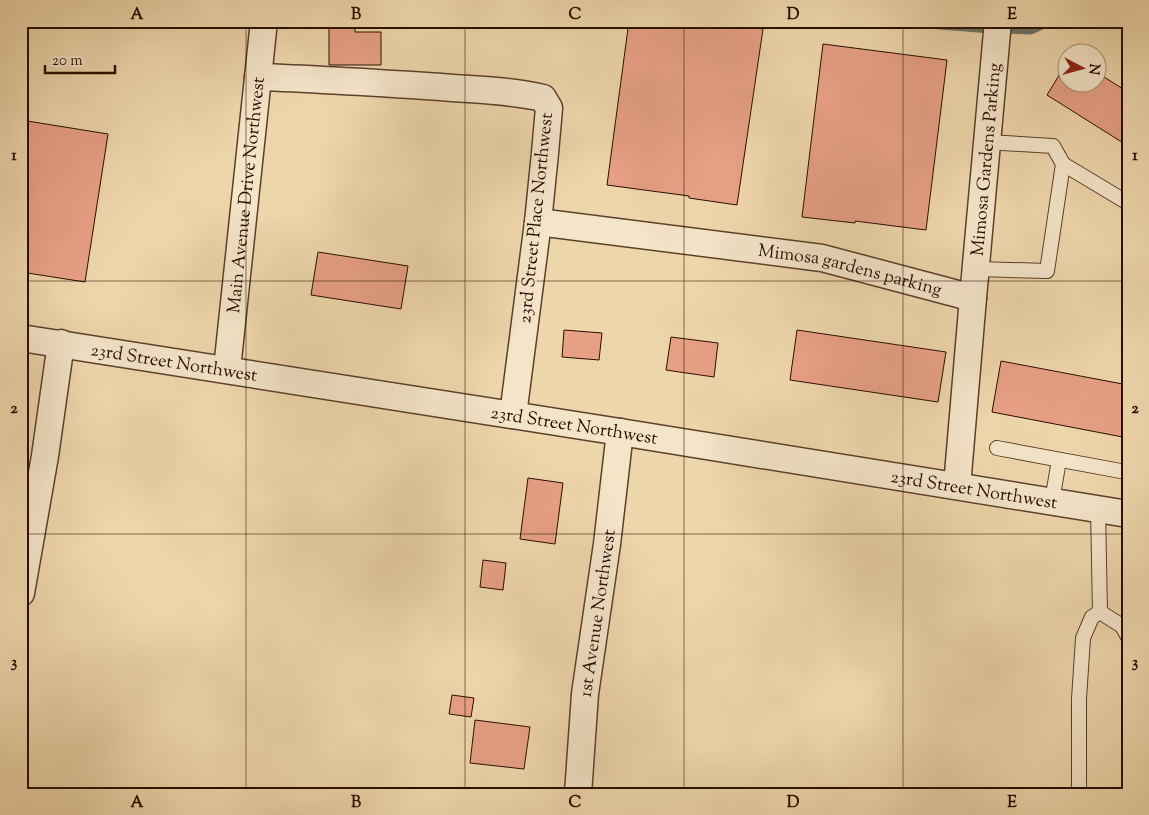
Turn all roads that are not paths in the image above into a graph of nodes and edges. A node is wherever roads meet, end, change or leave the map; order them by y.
1 (264, 21) edge
2 (998, 21) edge
3 (258, 77) junction
4 (987, 142) junction
5 (1063, 164) junction
6 (1128, 203) edge
7 (538, 222) junction
8 (976, 269) junction
9 (973, 298) junction
10 (21, 338) edge
11 (61, 343) junction
12 (227, 369) junction
13 (513, 415) junction
14 (620, 432) junction
15 (997, 448) dead end
16 (1059, 460) junction
17 (1126, 472) dead end
18 (956, 486) junction
19 (1052, 501) junction
20 (1098, 509) junction
21 (1128, 514) edge
22 (21, 593) edge
23 (1100, 612) junction
24 (1128, 637) edge
25 (578, 794) edge
26 (1078, 794) edge

1 - 3 street, Main Avenue Drive Northwest
2 - 4 street, Mimosa Gardens Parking
3 - 7 street, 23rd Street Place Northwest
3 - 12 street, Main Avenue Drive Northwest
4 - 5 lane
4 - 8 street, Mimosa Gardens Parking
5 - 6 lane
5 - 8 lane
7 - 9 street, Mimosa gardens parking
7 - 13 street, 23rd Street Place Northwest
8 - 9 street, Mimosa Gardens Parking
9 - 18 street
10 - 11 street, 23rd Street Northwest
11 - 12 street, 23rd Street Northwest
11 - 22 street
12 - 13 street, 23rd Street Northwest
13 - 14 street, 23rd Street Northwest
14 - 18 street, 23rd Street Northwest
14 - 25 street, 1st Avenue Northwest
15 - 16 lane
16 - 17 lane
16 - 19 lane
18 - 19 street, 23rd Street Northwest
19 - 20 street, 23rd Street Northwest
20 - 21 street, 23rd Street Northwest
20 - 23 lane
23 - 24 lane
23 - 26 lane

